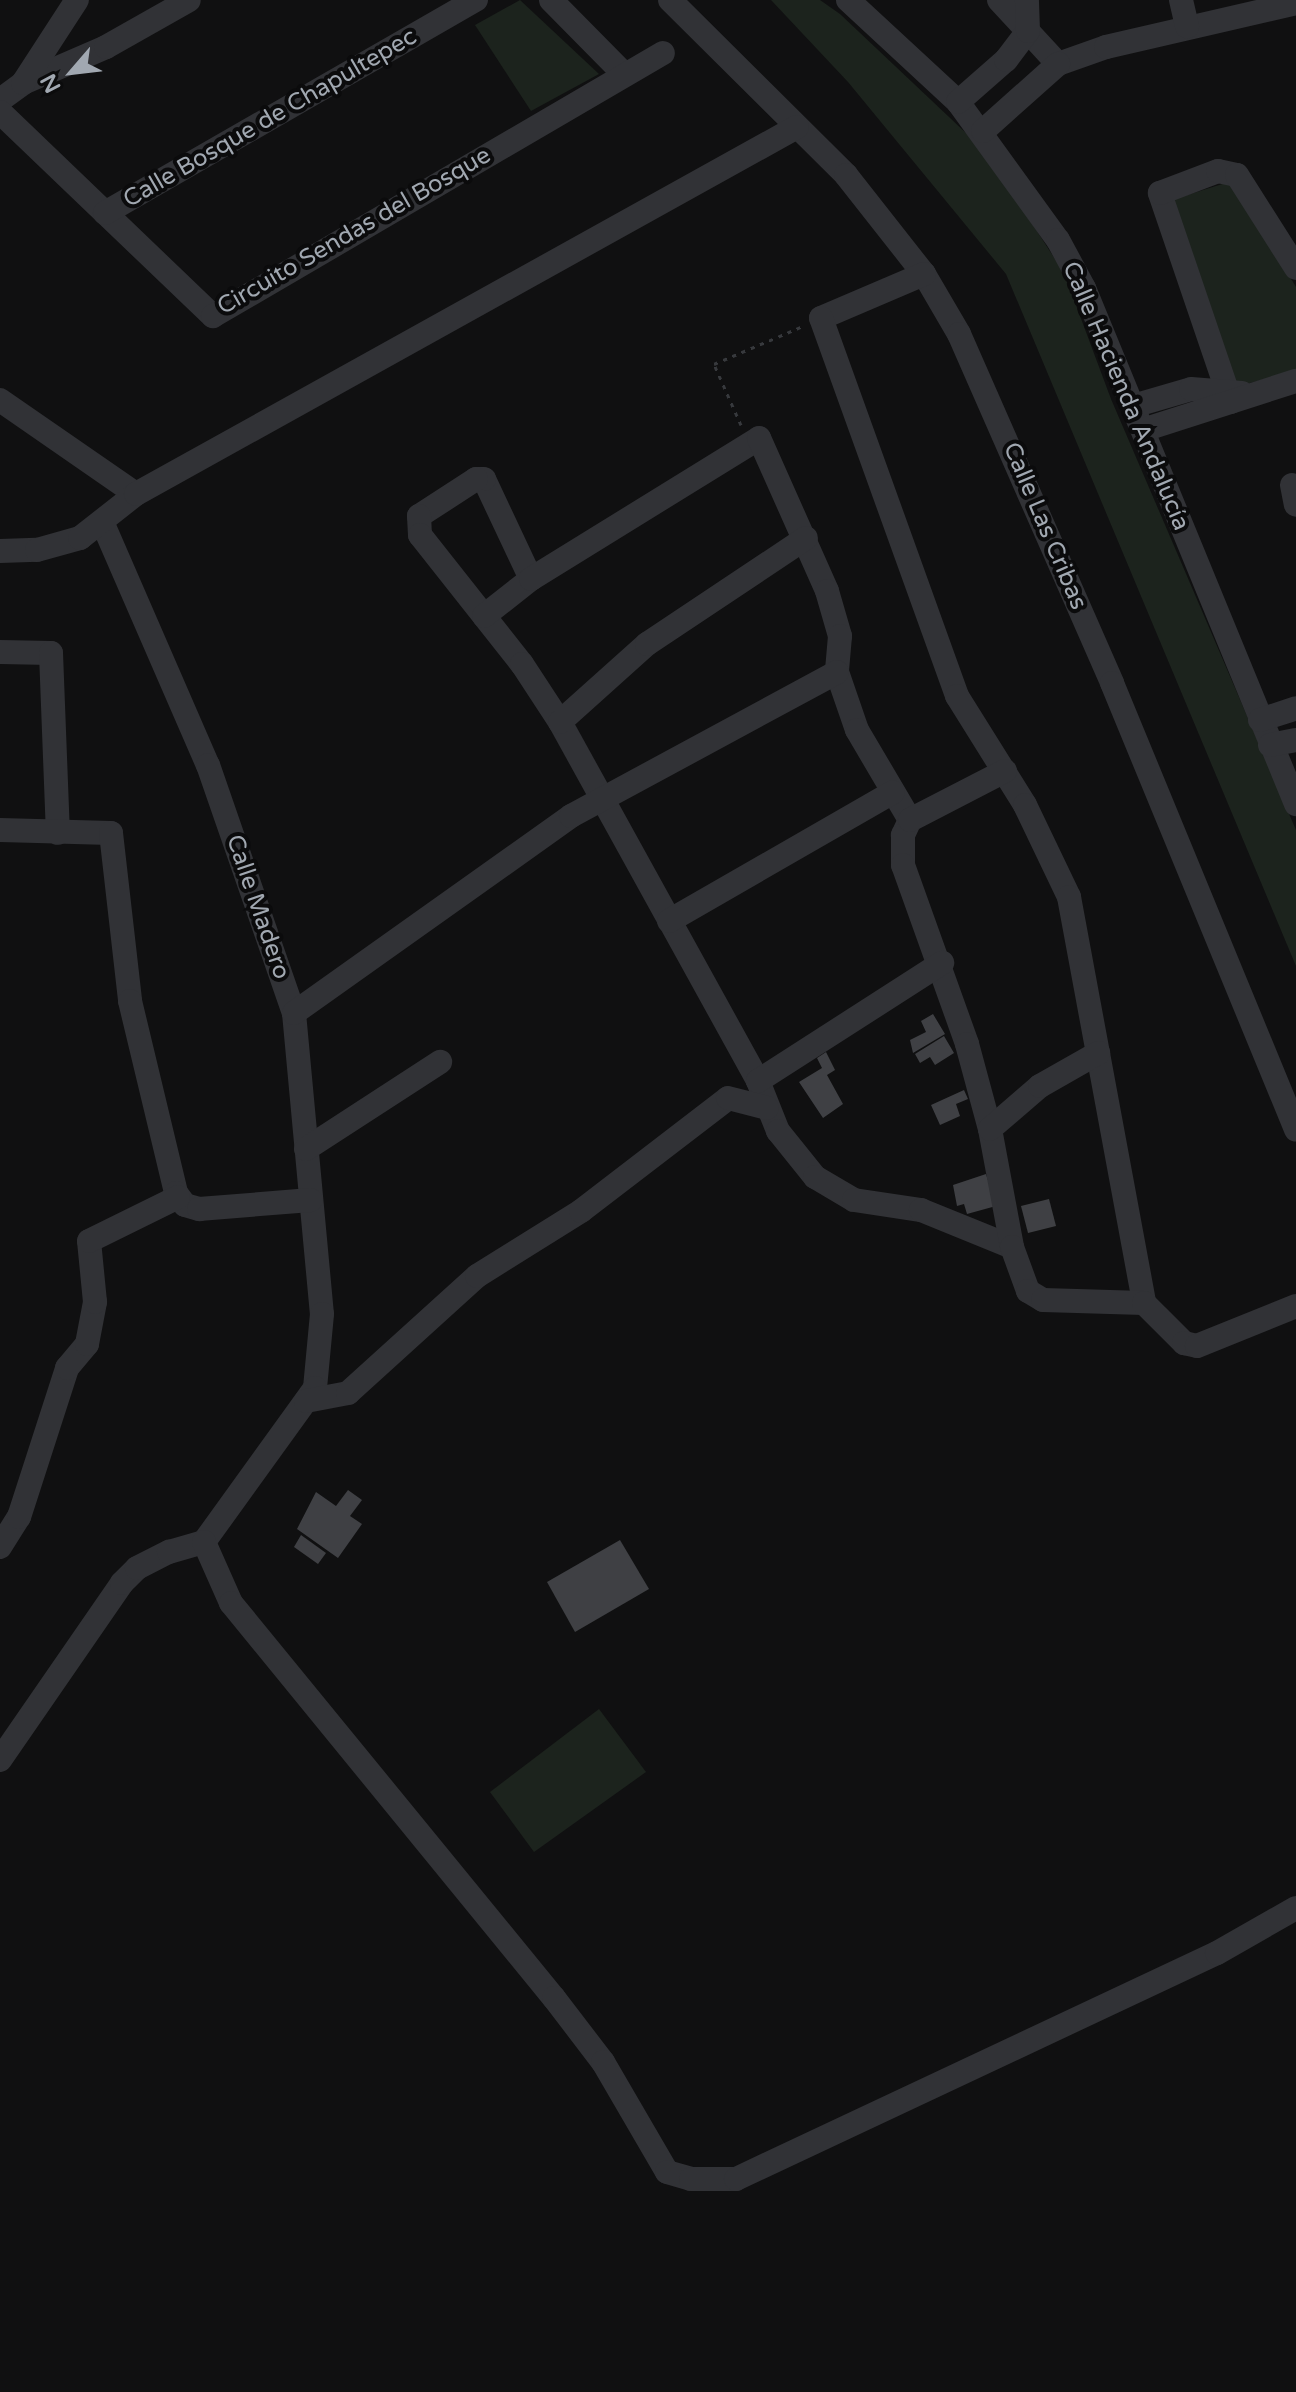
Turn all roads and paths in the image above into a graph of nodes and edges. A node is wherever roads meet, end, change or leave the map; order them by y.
1 (77, 0) edge
2 (189, 0) edge
3 (476, 0) edge
4 (551, 0) edge
5 (670, 0) edge
6 (848, 0) edge
7 (999, 0) edge
8 (1027, 0) edge
9 (1181, 0) edge
10 (1296, 3) edge
11 (1187, 26) junction
12 (1028, 31) junction
13 (663, 53) dead end
14 (1006, 60) junction
15 (1058, 64) junction
16 (625, 75) junction
17 (23, 83) junction
18 (1029, 85) junction
19 (0, 100) edge
20 (958, 102) junction
21 (0, 112) edge
22 (797, 127) junction
23 (983, 131) junction
24 (105, 213) junction
25 (1296, 268) edge
26 (924, 274) junction
27 (821, 318) junction
28 (1296, 381) edge
29 (1191, 389) junction
30 (1235, 395) junction
31 (0, 400) edge
32 (1133, 406) junction
33 (1197, 415) junction
34 (1143, 430) junction
35 (759, 438) junction
36 (136, 494) junction
37 (103, 524) junction
38 (806, 538) junction
39 (0, 551) edge
40 (531, 579) junction
41 (484, 616) junction
42 (0, 652) edge
43 (837, 672) junction
44 (1296, 708) edge
45 (1260, 720) junction
46 (560, 722) junction
47 (1296, 740) edge
48 (1270, 745) junction
49 (1005, 771) junction
50 (893, 792) junction
51 (604, 803) junction
52 (1296, 804) edge
53 (910, 820) junction
54 (0, 830) edge
55 (58, 833) junction
56 (669, 921) junction
57 (942, 963) junction
58 (294, 1013) junction
59 (1098, 1053) junction
60 (440, 1062) dead end
61 (758, 1081) junction
62 (767, 1108) junction
63 (990, 1129) junction
64 (1296, 1130) edge
65 (306, 1149) junction
66 (178, 1197) junction
67 (311, 1200) junction
68 (1012, 1247) junction
69 (1144, 1303) junction
70 (1296, 1306) edge
71 (306, 1401) junction
72 (204, 1542) junction
73 (0, 1547) edge
74 (0, 1760) edge
75 (1296, 1908) edge

1 - 17 street
2 - 17 street
3 - 24 street, Calle Bosque de Chapultepec
4 - 16 street
5 - 22 street, Calle Las Cribas
6 - 20 street, Calle Hacienda Andalucía
7 - 12 street
8 - 12 street
9 - 11 street
10 - 11 street
11 - 15 street
12 - 14 street
12 - 15 street
13 - 16 street, Circuito Sendas del Bosque
14 - 18 street
14 - 20 street
15 - 18 street
16 - 24 street, Circuito Sendas del Bosque
17 - 19 street
18 - 23 street
20 - 23 street, Calle Hacienda Andalucía
21 - 24 street, Circuito Sendas del Bosque
22 - 26 street, Calle Las Cribas
22 - 36 street
23 - 32 street, Calle Hacienda Andalucía
25 - 30 street
26 - 27 street
26 - 64 street, Calle Las Cribas
27 - 35 path
27 - 49 street
28 - 30 street
29 - 30 street
29 - 32 street
29 - 33 street
30 - 33 street
31 - 36 street
32 - 34 street, Calle Hacienda Andalucía
33 - 34 street
34 - 45 street, Calle Hacienda Andalucía
35 - 38 street
35 - 40 street
36 - 37 street
37 - 39 street
37 - 58 street, Calle Madero
38 - 43 street
38 - 46 street
40 - 41 street
40 - 41 street
41 - 46 street
42 - 55 street
43 - 50 street
43 - 51 street
44 - 45 street
45 - 48 street, Calle Hacienda Andalucía
46 - 51 street
47 - 48 street
48 - 52 street, Calle Hacienda Andalucía
49 - 53 street
49 - 59 street
50 - 53 street
50 - 56 street
51 - 56 street
51 - 58 street
53 - 57 street
54 - 55 street
55 - 66 street
56 - 61 street
57 - 61 street
57 - 63 street
58 - 65 street, Calle Madero
59 - 63 street
59 - 69 street
60 - 65 street
61 - 62 street
62 - 68 street
62 - 71 street
63 - 68 street
65 - 67 street, Calle Madero
66 - 67 street
66 - 73 street
67 - 71 street, Calle Madero
68 - 69 street
69 - 70 street
71 - 72 street, Calle Madero
72 - 74 street
72 - 75 street

